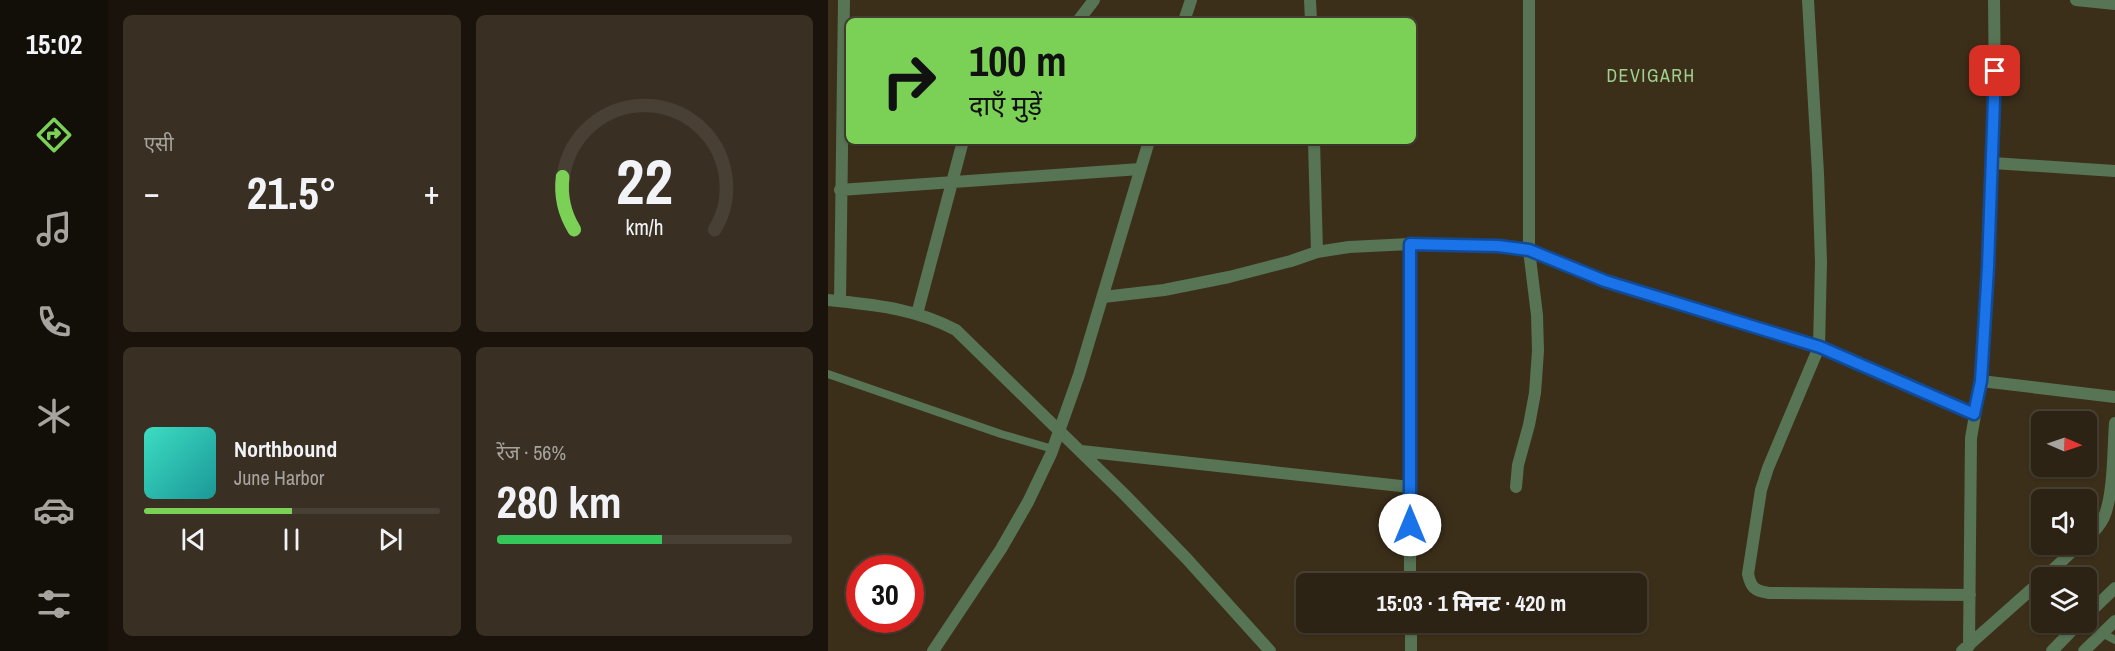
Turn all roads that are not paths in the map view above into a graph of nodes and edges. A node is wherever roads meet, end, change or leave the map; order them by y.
1 (844, 0) edge
2 (1094, 0) edge
3 (1191, 0) edge
4 (1310, 0) edge
5 (1528, 0) edge
6 (1808, 0) edge
7 (1994, 0) edge
8 (2076, 0) edge
9 (2115, 4) edge
10 (1080, 18) edge
11 (1185, 18) edge
12 (1311, 18) edge
13 (962, 144) edge
14 (1148, 144) edge
15 (1314, 144) edge
16 (1993, 163) junction
17 (1140, 169) junction
18 (2115, 171) edge
19 (952, 183) junction
20 (840, 190) junction
21 (1410, 244) junction
22 (1529, 250) junction
23 (1317, 252) junction
24 (1103, 297) junction
25 (834, 300) edge
26 (917, 314) junction
27 (1820, 347) junction
28 (828, 374) edge
29 (1981, 381) junction
30 (2115, 397) edge
31 (1974, 414) junction
32 (2115, 423) edge
33 (1060, 430) junction
34 (1053, 449) junction
35 (1081, 451) junction
36 (1410, 487) junction
37 (1516, 488) dead end
38 (2097, 530) edge
39 (2068, 555) edge
40 (2056, 567) edge
41 (1410, 573) edge
42 (2115, 588) edge
43 (2031, 590) edge
44 (1970, 595) junction
45 (2097, 605) edge
46 (2115, 621) edge
47 (1411, 633) edge
48 (2069, 633) edge
49 (2102, 633) junction
50 (2115, 640) edge
51 (1967, 649) edge
52 (933, 651) edge
53 (1270, 651) edge
54 (1411, 651) edge
55 (2052, 651) edge
56 (2084, 651) edge

1 - 20 street
2 - 10 street
3 - 11 street
4 - 12 street
5 - 22 street
6 - 27 street
7 - 16 street
8 - 9 street
13 - 19 street
14 - 17 street
15 - 23 street
16 - 18 street
16 - 29 street
17 - 19 street
17 - 24 street
19 - 20 street
19 - 26 street
20 - 25 street
21 - 22 street
21 - 23 street
21 - 36 street
22 - 27 street
22 - 37 street
23 - 24 street
24 - 33 street
25 - 26 street
26 - 33 street
27 - 31 street
27 - 44 street
28 - 34 lane
29 - 30 street
29 - 31 street
31 - 44 street
32 - 38 street
33 - 34 street
33 - 35 street
34 - 52 street
35 - 36 street
35 - 53 street
36 - 41 street
39 - 40 street
42 - 45 street
43 - 51 street
44 - 51 street
46 - 49 street
47 - 54 street
48 - 55 street
49 - 50 lane
49 - 56 street

